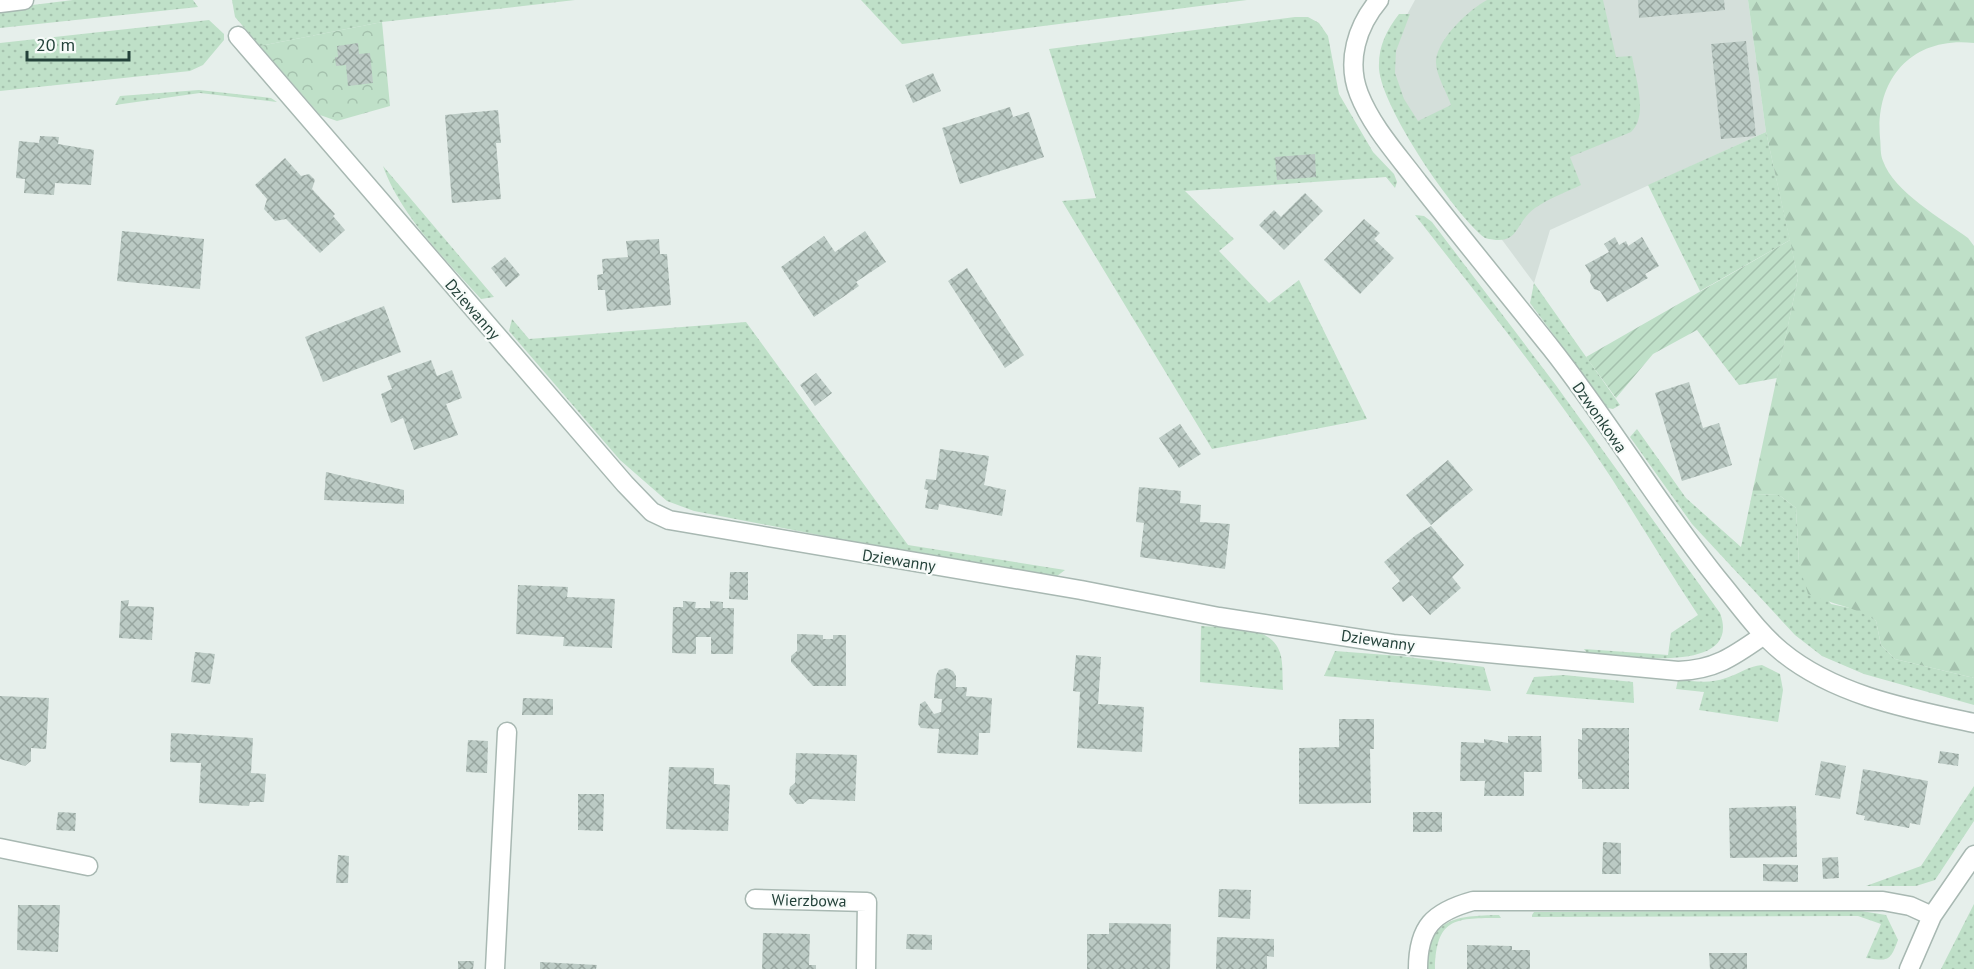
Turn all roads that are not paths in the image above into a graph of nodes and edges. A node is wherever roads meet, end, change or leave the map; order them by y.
1 (24, 0) edge
2 (1379, 0) edge
3 (0, 3) edge
4 (238, 36) dead end
5 (1764, 635) junction
6 (1974, 723) edge
7 (507, 732) dead end
8 (0, 848) edge
9 (1974, 855) edge
10 (88, 866) dead end
11 (756, 899) dead end
12 (1932, 916) junction
13 (495, 969) edge
14 (866, 969) edge
15 (1418, 969) edge
16 (1909, 969) edge

1 - 3 street
2 - 5 street, Dzwonkowa
4 - 5 street, Dziewanny
5 - 6 street, Dzwonkowa
7 - 13 street
8 - 10 street
9 - 12 street
11 - 14 street, Wierzbowa
12 - 15 street
12 - 16 street

